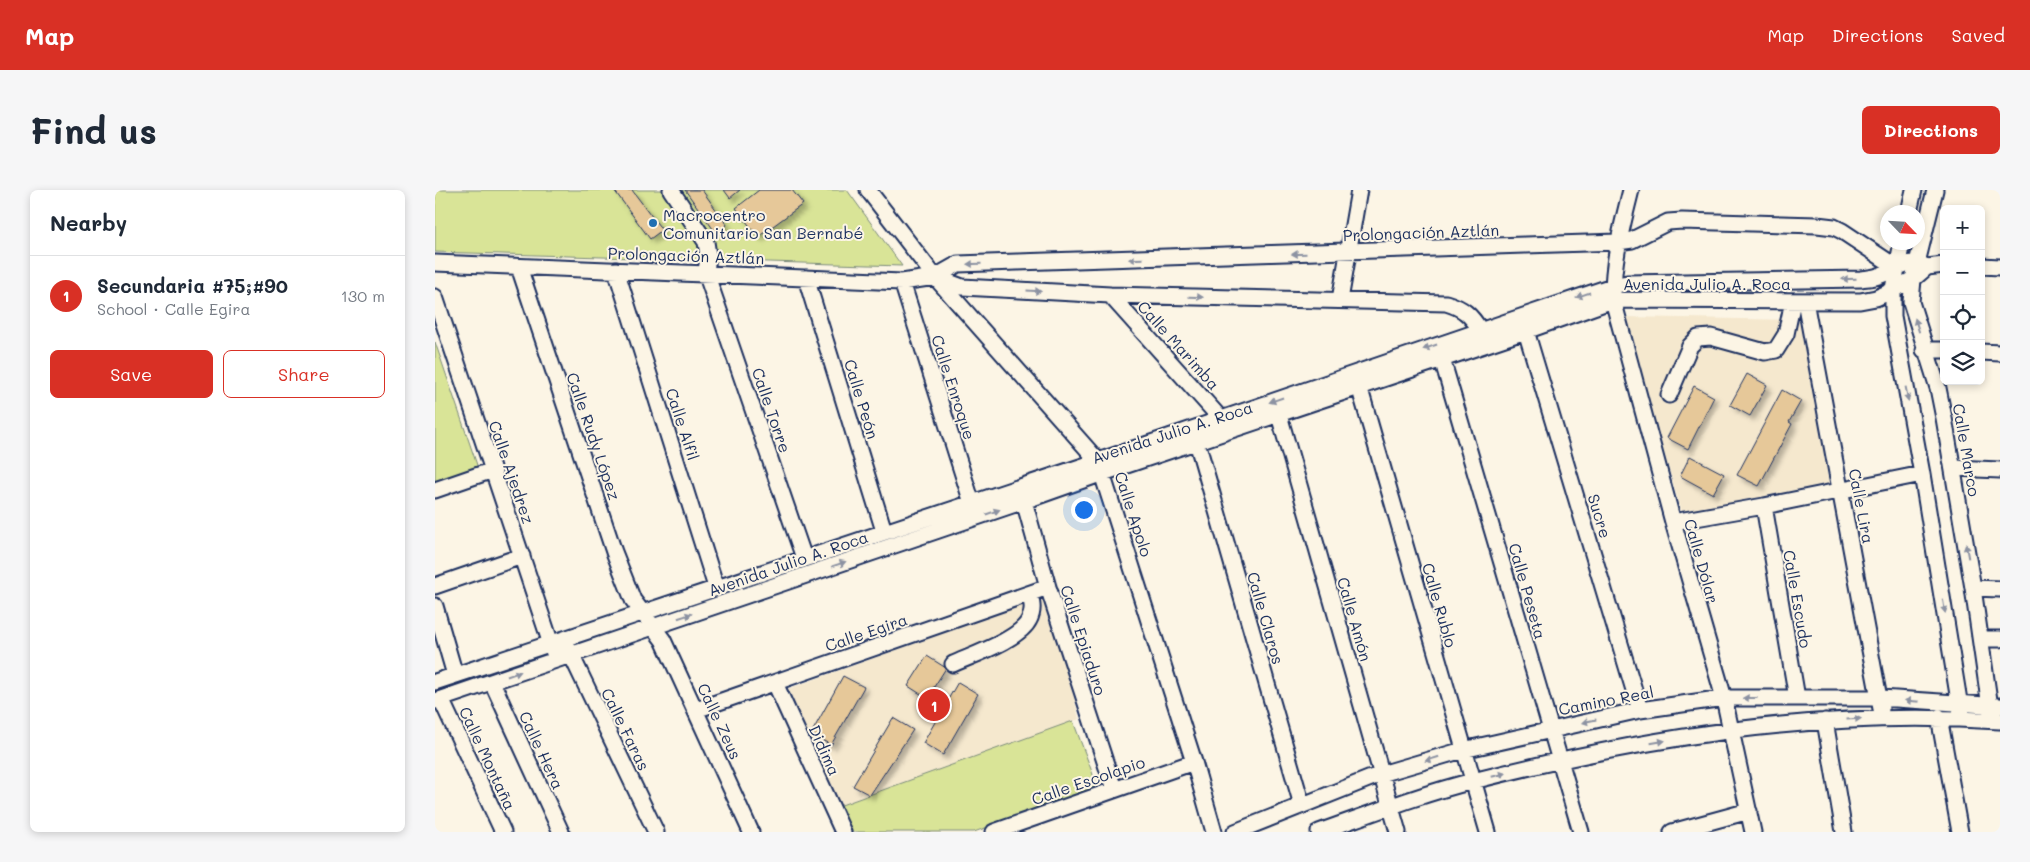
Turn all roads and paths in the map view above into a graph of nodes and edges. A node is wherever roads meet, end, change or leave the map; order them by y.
1 (671, 190) edge
2 (868, 190) edge
3 (1359, 190) edge
4 (1631, 190) edge
5 (1914, 190) edge
6 (1935, 190) edge
7 (1911, 205) edge
8 (1618, 242) junction
9 (1900, 250) edge
10 (1347, 252) junction
11 (435, 263) edge
12 (1922, 265) junction
13 (1940, 266) edge
14 (1985, 266) edge
15 (519, 267) junction
16 (2000, 267) edge
17 (1896, 268) junction
18 (616, 270) junction
19 (707, 273) junction
20 (935, 277) junction
21 (806, 278) junction
22 (1913, 279) junction
23 (902, 282) junction
24 (1893, 289) junction
25 (1613, 293) junction
26 (1110, 295) junction
27 (435, 297) edge
28 (1340, 300) junction
29 (1799, 301) junction
30 (1480, 330) junction
31 (1526, 331) junction
32 (1924, 350) junction
33 (1940, 350) edge
34 (1985, 352) edge
35 (2000, 353) edge
36 (1441, 359) junction
37 (1359, 386) junction
38 (1669, 395) dead end
39 (1279, 415) junction
40 (1221, 419) junction
41 (1197, 442) junction
42 (1101, 467) junction
43 (1953, 468) junction
44 (493, 470) junction
45 (2000, 470) edge
46 (1922, 474) junction
47 (435, 490) edge
48 (1842, 491) junction
49 (1024, 501) junction
50 (972, 503) junction
51 (1764, 506) junction
52 (1673, 522) junction
53 (884, 531) junction
54 (522, 556) junction
55 (804, 558) junction
56 (435, 586) edge
57 (716, 587) junction
58 (1048, 587) junction
59 (1973, 588) junction
60 (2000, 589) edge
61 (1030, 594) junction
62 (435, 606) edge
63 (642, 613) junction
64 (652, 627) junction
65 (1981, 639) junction
66 (2000, 639) edge
67 (557, 648) junction
68 (571, 654) junction
69 (953, 664) dead end
70 (455, 675) junction
71 (435, 682) edge
72 (492, 682) junction
73 (775, 683) junction
74 (1724, 698) junction
75 (1797, 698) junction
76 (1881, 698) junction
77 (438, 700) edge
78 (696, 710) junction
79 (1640, 710) junction
80 (1961, 712) junction
81 (1996, 713) edge
82 (1939, 717) junction
83 (1882, 718) junction
84 (1825, 721) junction
85 (1550, 729) junction
86 (1731, 730) junction
87 (1463, 750) junction
88 (1194, 762) junction
89 (1559, 762) junction
90 (1381, 774) junction
91 (1472, 781) junction
92 (1114, 789) junction
93 (1302, 805) junction
94 (1390, 806) junction
95 (1749, 811) junction
96 (503, 832) edge
97 (561, 832) edge
98 (656, 832) edge
99 (751, 832) edge
100 (843, 832) edge
101 (994, 832) edge
102 (1214, 832) edge
103 (1235, 832) edge
104 (1319, 832) edge
105 (1398, 832) edge
106 (1488, 832) edge
107 (1581, 832) edge
108 (1673, 832) edge
109 (1753, 832) edge
110 (1844, 832) edge
111 (1960, 832) edge

1 - 19 street, Calle Torre
2 - 20 street, Calle Apolo
3 - 10 street
4 - 8 street
5 - 7 street
6 - 12 street, Calle Marco
8 - 10 street, Prolongación Aztlán
8 - 17 street, Prolongación Aztlán
8 - 25 street
9 - 17 street
10 -> 20 street, Prolongación Aztlán
10 - 28 street
11 - 15 street, Prolongación Aztlán
12 - 13 street, Avenida Julio A. Roca
12 - 17 street, Avenida Julio A. Roca
12 - 22 street, Calle Marco
14 - 16 street
15 - 18 street, Prolongación Aztlán
15 - 63 street, Calle Rudy López
17 - 24 street
17 -> 25 street, Avenida Julio A. Roca
18 - 19 street, Prolongación Aztlán
18 - 57 street, Calle Alfil
19 - 21 street, Prolongación Aztlán
19 - 55 street, Calle Torre
20 - 23 street, Prolongación Aztlán
20 -> 26 street, Prolongación Aztlán
20 - 42 street, Calle Apolo
21 - 23 street, Prolongación Aztlán
21 - 53 street, Calle Peón
22 - 24 street, Avenida Julio A. Roca
32 -> 22 street, Calle Marco
23 - 50 street, Calle Enroque
24 - 29 street, Avenida Julio A. Roca
24 -> 46 street
25 - 29 street, Avenida Julio A. Roca
25 -> 30 street, Avenida Julio A. Roca
25 - 31 street, Avenida Julio A. Roca
25 - 52 street, Calle Dólar
26 -> 28 street, Prolongación Aztlán
26 - 40 street, Calle Marimba
27 - 44 street, Calle Ajedrez
28 - 30 street, Prolongación Aztlán
29 - 38 street
29 - 48 street, Calle Lira
30 -> 40 street, Avenida Julio A. Roca
31 - 36 street, Avenida Julio A. Roca
31 - 79 street, Sucre
32 - 33 street
32 - 43 street, Calle Marco
34 - 35 street
36 - 37 street, Avenida Julio A. Roca
36 - 85 street, Calle Peseta
37 - 39 street, Avenida Julio A. Roca
37 - 87 street, Calle Rublo
39 - 41 street, Avenida Julio A. Roca
39 - 90 street, Calle Amón
40 - 42 street, Avenida Julio A. Roca
41 - 42 street, Avenida Julio A. Roca
41 - 93 street, Calle Claros
42 - 49 street, Avenida Julio A. Roca
42 - 50 street, Avenida Julio A. Roca
42 - 88 street, Calle Apolo
43 - 45 street
59 -> 43 street, Calle Marco
44 - 47 street
44 - 54 street, Calle Ajedrez
46 - 48 street
46 -> 80 street
48 - 51 street
48 - 76 street, Calle Lira
49 - 58 street, Calle Epiaduro
64 -> 49 street, Avenida Julio A. Roca
50 - 53 street, Avenida Julio A. Roca
51 - 52 street
51 - 75 street, Calle Escudo
52 - 74 street, Calle Dólar
53 - 55 street, Avenida Julio A. Roca
54 - 56 street
54 - 67 street, Calle Ajedrez
55 - 57 street, Avenida Julio A. Roca
57 - 63 street, Avenida Julio A. Roca
58 - 61 street, Calle Egira
58 - 92 street, Calle Epiaduro
59 - 60 street
59 - 65 street, Calle Marco
61 - 69 street
61 - 73 street, Calle Egira
62 - 70 street
63 - 64 street, Calle Rudy López
63 - 67 street, Avenida Julio A. Roca
64 - 68 street, Avenida Julio A. Roca
64 - 78 street, Calle Zeus
65 - 66 street
65 - 81 street, Calle Marco
67 - 68 street, Calle Faras
67 - 70 street, Avenida Julio A. Roca
72 -> 67 street, Avenida Julio A. Roca
68 - 98 street, Calle Faras
70 - 71 street, Avenida Julio A. Roca
72 - 77 street, Avenida Julio A. Roca
72 - 97 street, Calle Hera
73 - 78 street, Calle Egira
73 - 100 street, Didima
75 -> 74 street, Camino Real
74 - 79 street, Camino Real
74 - 86 street, Calle Dólar
75 - 76 street, Camino Real
80 -> 76 street, Camino Real
76 - 83 street, Calle Lira
77 - 96 street, Calle Montaña
78 - 99 street, Calle Zeus
79 -> 85 street, Camino Real
80 - 81 street, Camino Real
80 - 82 street, Camino Real
82 - 83 street, Camino Real
82 - 111 street
84 -> 83 street, Camino Real
84 - 86 street, Camino Real
84 - 110 street
85 - 87 street, Camino Real
85 - 89 street, Calle Peseta
89 -> 86 street, Camino Real
86 - 95 street, Calle Dólar
87 -> 90 street, Camino Real
87 - 91 street, Calle Rublo
88 - 92 street, Calle Escolapio
88 - 102 street, Calle Apolo
91 -> 89 street, Camino Real
89 - 107 street, Calle Peseta
90 - 93 street, Camino Real
90 - 94 street, Calle Amón
91 - 94 street, Camino Real
91 - 106 street, Calle Rublo
92 - 101 street, Calle Escolapio
93 - 103 street, Camino Real
94 - 104 street, Camino Real
94 - 105 street, Calle Amón
95 - 108 street
95 - 109 street, Calle Dólar

